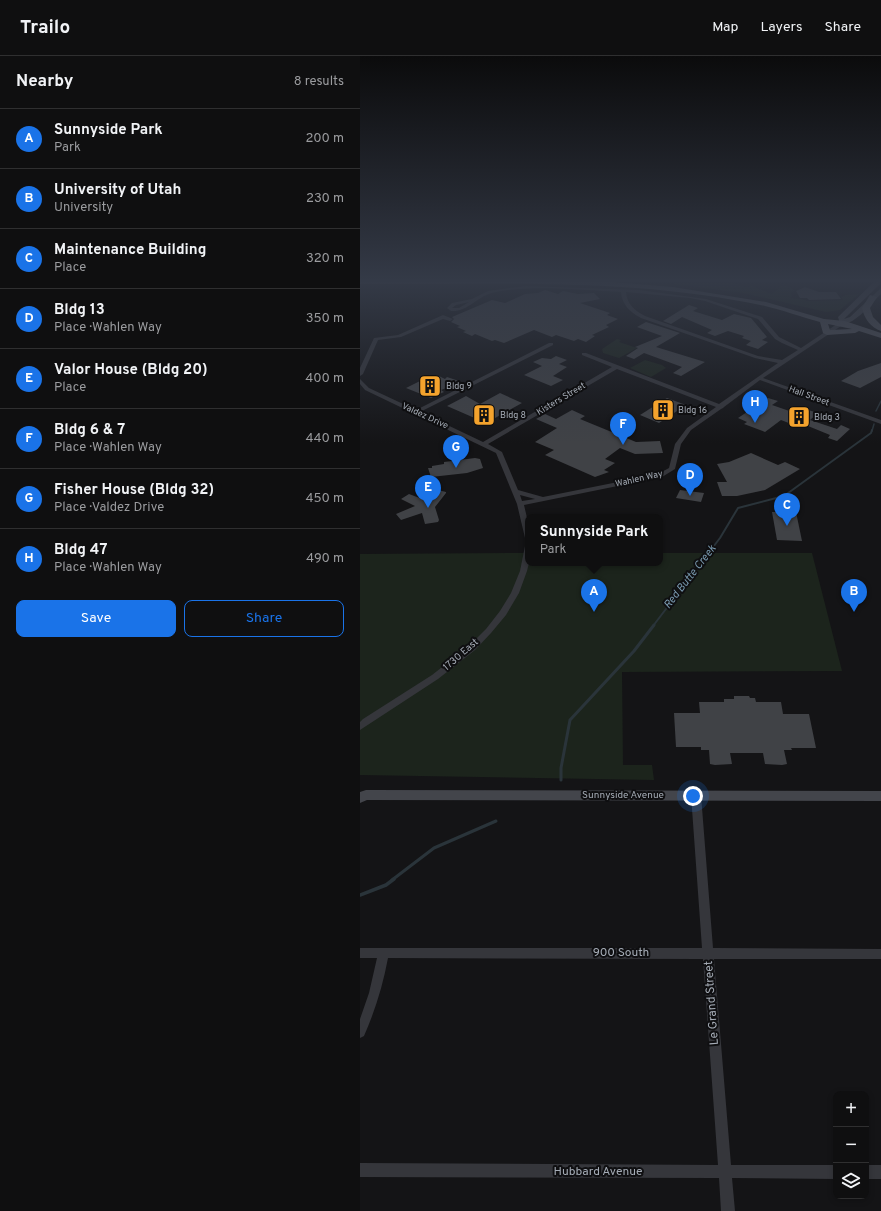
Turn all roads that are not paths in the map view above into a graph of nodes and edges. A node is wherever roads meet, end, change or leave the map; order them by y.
1 (402, 335) edge
2 (693, 335) edge
3 (775, 335) edge
4 (823, 335) edge
5 (550, 344) dead end
6 (802, 350) junction
7 (584, 354) dead end
8 (783, 362) junction
9 (617, 366) junction
10 (360, 374) edge
11 (760, 378) junction
12 (360, 380) edge
13 (721, 407) junction
14 (416, 412) junction
15 (881, 422) edge
16 (484, 444) junction
17 (516, 492) junction
18 (545, 499) junction
19 (520, 504) junction
20 (525, 524) edge
21 (525, 564) edge
22 (360, 728) edge
23 (362, 795) edge
24 (696, 795) junction
25 (881, 796) edge
26 (360, 953) edge
27 (384, 953) junction
28 (708, 954) junction
29 (881, 954) edge
30 (360, 1032) edge
31 (360, 1170) edge
32 (725, 1172) junction
33 (833, 1172) edge
34 (869, 1172) edge
35 (881, 1172) edge
36 (728, 1211) edge

1 - 10 street
2 - 8 street
3 - 6 street
4 - 6 street, Wahlen Way
5 - 14 street
6 - 8 street, Wahlen Way
7 - 9 street
8 - 11 street, Wahlen Way
9 - 13 street
9 - 16 street, Kisters Street
11 - 13 street, Wahlen Way
11 - 15 street, Hall Street
12 - 14 street, Valdez Drive
13 - 18 street, Wahlen Way
14 - 16 street, Valdez Drive
16 - 17 street, Valdez Drive
17 - 18 street
17 - 19 street, Valdez Drive
18 - 19 street, Wahlen Way
19 - 20 street, Valdez Drive
21 - 22 street, 1730 East
23 - 24 main road, Sunnyside Avenue
24 - 25 main road, Sunnyside Avenue
24 - 28 street, Le Grand Street
26 - 27 street, 900 South
27 - 28 street, 900 South
27 - 30 street
28 - 29 street, 900 South
28 - 32 street, Le Grand Street
31 - 32 street, Hubbard Avenue
32 - 33 street, Hubbard Avenue
32 - 36 street, Le Grand Street
34 - 35 street

